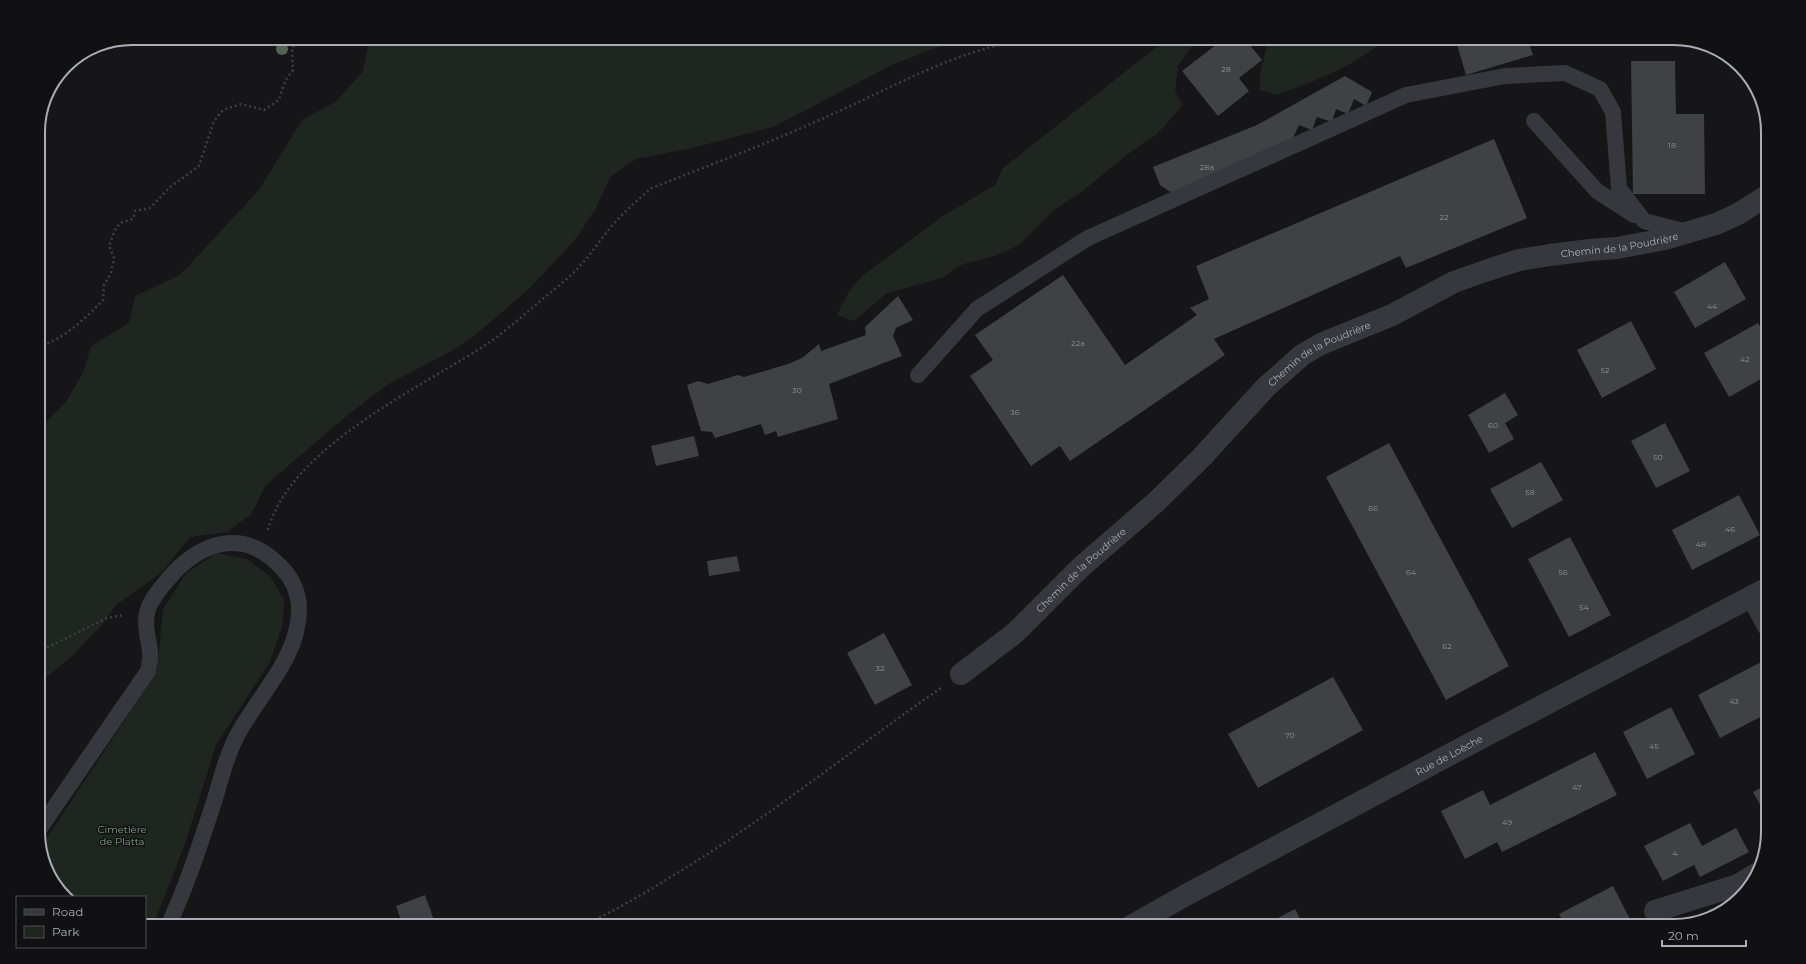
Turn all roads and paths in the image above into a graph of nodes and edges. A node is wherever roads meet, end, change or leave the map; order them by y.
1 (294, 45) edge
2 (1000, 45) edge
3 (1534, 122) dead end
4 (1761, 199) edge
5 (1644, 221) junction
6 (1688, 232) junction
7 (45, 344) edge
8 (918, 375) dead end
9 (274, 559) junction
10 (1760, 592) edge
11 (148, 609) junction
12 (45, 649) edge
13 (961, 674) joint
14 (45, 821) edge
15 (1746, 880) edge
16 (1655, 911) dead end
17 (171, 919) edge
18 (597, 919) edge
19 (1143, 919) edge

1 - 7 path
2 - 9 path
3 - 5 lane
4 - 6 street, Chemin de la Poudrière
5 - 6 lane
5 - 8 lane
6 - 13 street, Chemin de la Poudrière
9 - 11 lane
9 - 17 lane
10 - 19 street, Rue de Loèche
11 - 12 path
11 - 14 lane
13 - 18 path
15 - 16 street

